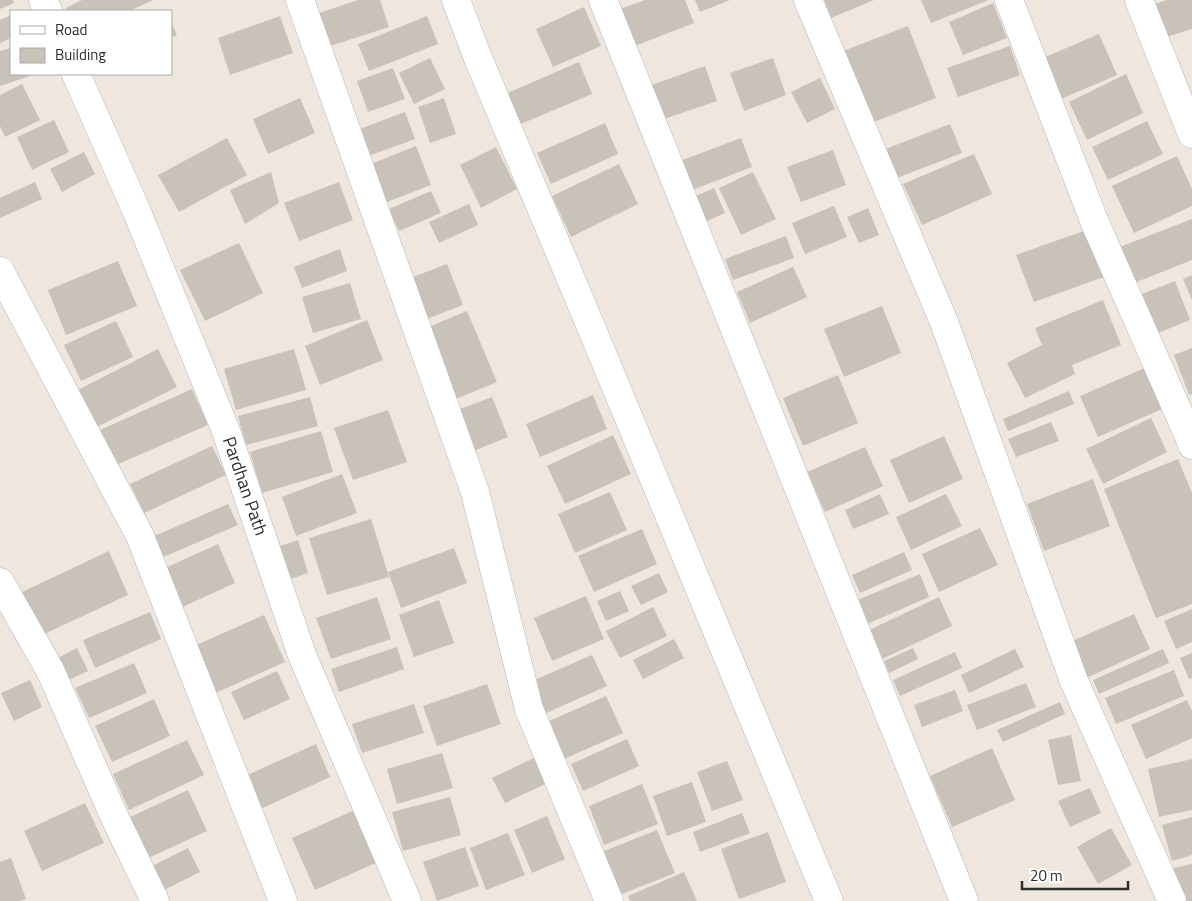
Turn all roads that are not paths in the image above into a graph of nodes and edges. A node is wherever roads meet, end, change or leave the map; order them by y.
1 (300, 0) edge
2 (456, 0) edge
3 (603, 0) edge
4 (808, 0) edge
5 (1008, 0) edge
6 (1139, 0) edge
7 (76, 75) edge
8 (1192, 134) edge
9 (0, 271) edge
10 (1192, 445) edge
11 (0, 582) edge
12 (155, 901) edge
13 (283, 901) edge
14 (407, 901) edge
15 (610, 901) edge
16 (829, 901) edge
17 (964, 901) edge
18 (1172, 901) edge

1 - 15 street
2 - 16 street
3 - 17 street
4 - 18 street
5 - 10 street
6 - 8 street
7 - 14 street, Pardhan Path
9 - 13 street
11 - 12 street

